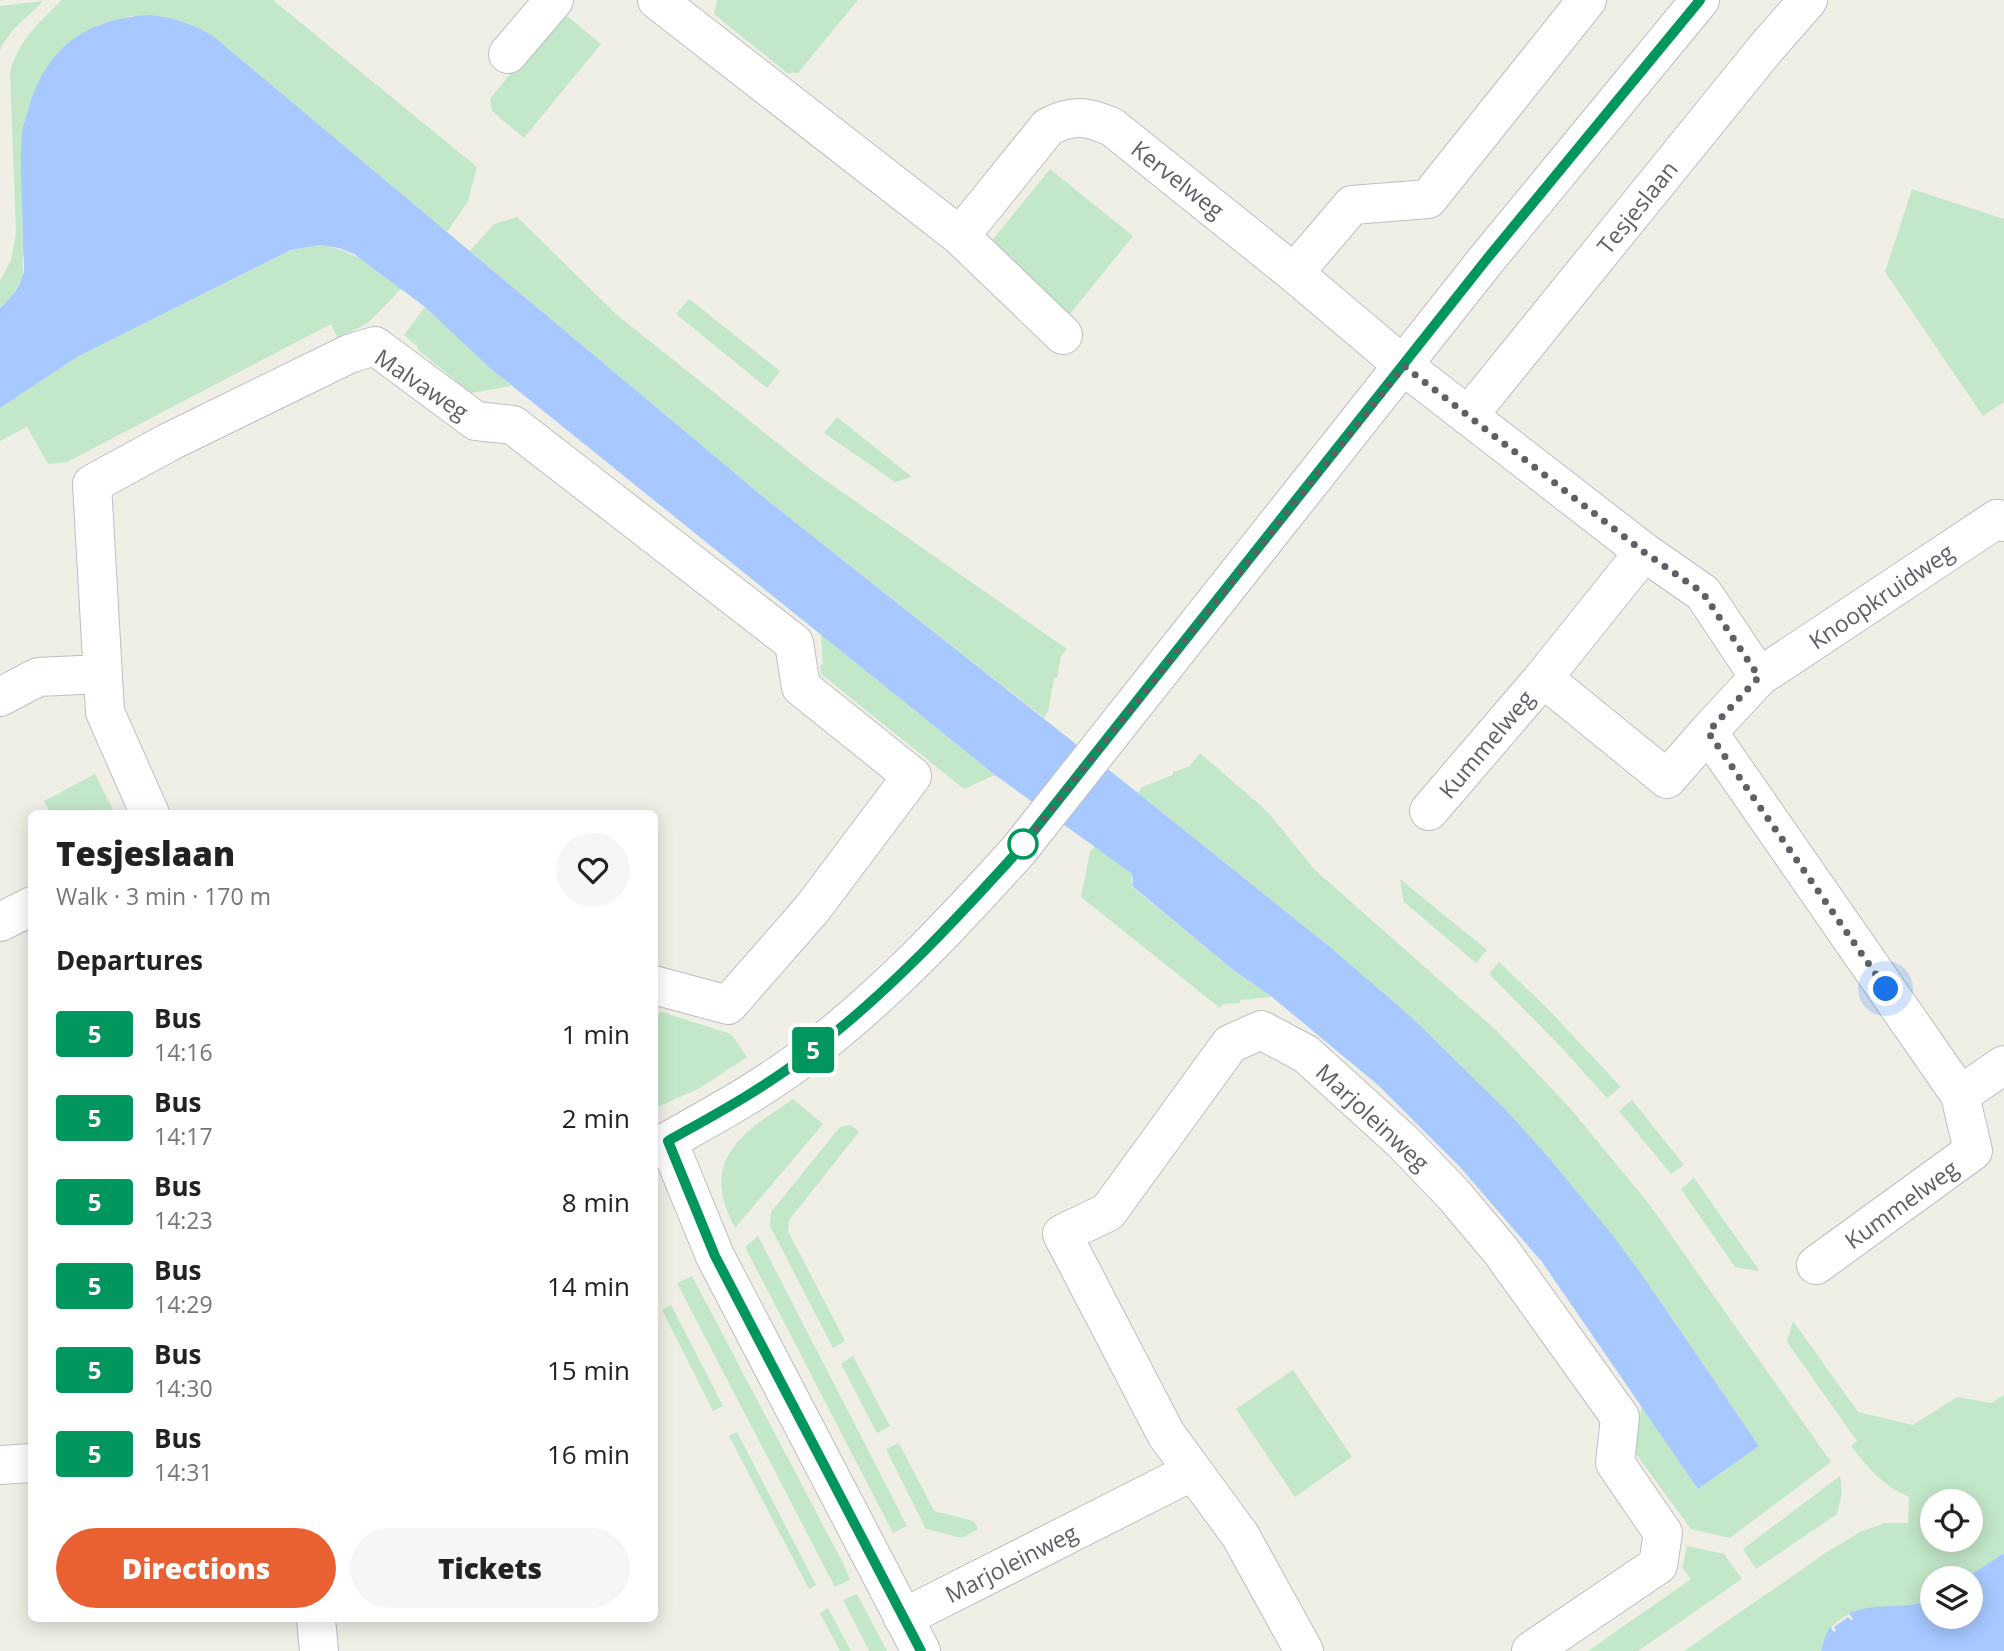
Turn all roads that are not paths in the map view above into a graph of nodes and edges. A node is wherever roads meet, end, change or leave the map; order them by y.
1 (554, 0) edge
2 (657, 0) edge
3 (1587, 0) edge
4 (1700, 0) edge
5 (1808, 0) edge
6 (508, 54) dead end
7 (960, 236) junction
8 (1294, 273) junction
9 (1063, 335) dead end
10 (1404, 366) junction
11 (1468, 416) junction
12 (2004, 522) edge
13 (1644, 552) junction
14 (102, 674) junction
15 (1759, 677) junction
16 (1543, 678) junction
17 (0, 697) edge
18 (1708, 732) junction
19 (148, 810) edge
20 (1429, 811) dead end
21 (28, 908) edge
22 (0, 922) edge
23 (658, 986) edge
24 (2004, 1065) edge
25 (1960, 1095) junction
26 (661, 1142) edge
27 (1816, 1265) dead end
28 (28, 1463) edge
29 (0, 1465) edge
30 (1193, 1471) junction
31 (903, 1618) junction
32 (316, 1622) edge
33 (319, 1651) edge
34 (921, 1651) edge
35 (1304, 1651) edge
36 (1531, 1651) edge

1 - 6 street
2 - 7 street
3 - 8 street
4 - 10 street
5 - 11 street, Tesjeslaan
7 - 8 street, Kervelweg
7 - 9 street
8 - 10 street, Kervelweg
10 - 11 street
10 - 26 street
11 - 13 street
12 - 15 street, Knoopkruidweg
13 - 15 street
13 - 16 street, Kummelweg
14 - 17 street
14 - 19 street, Malvaweg
14 - 23 street, Malvaweg
15 - 18 street, Kummelweg
16 - 18 street, Kummelweg
16 - 20 street, Kummelweg
18 - 25 street, Kummelweg
21 - 22 street
24 - 25 street
25 - 27 street, Kummelweg
26 - 31 street
28 - 29 street
30 - 31 street, Marjoleinweg
30 - 35 street, Marjoleinweg
30 - 36 street, Marjoleinweg
31 - 34 street
32 - 33 street

